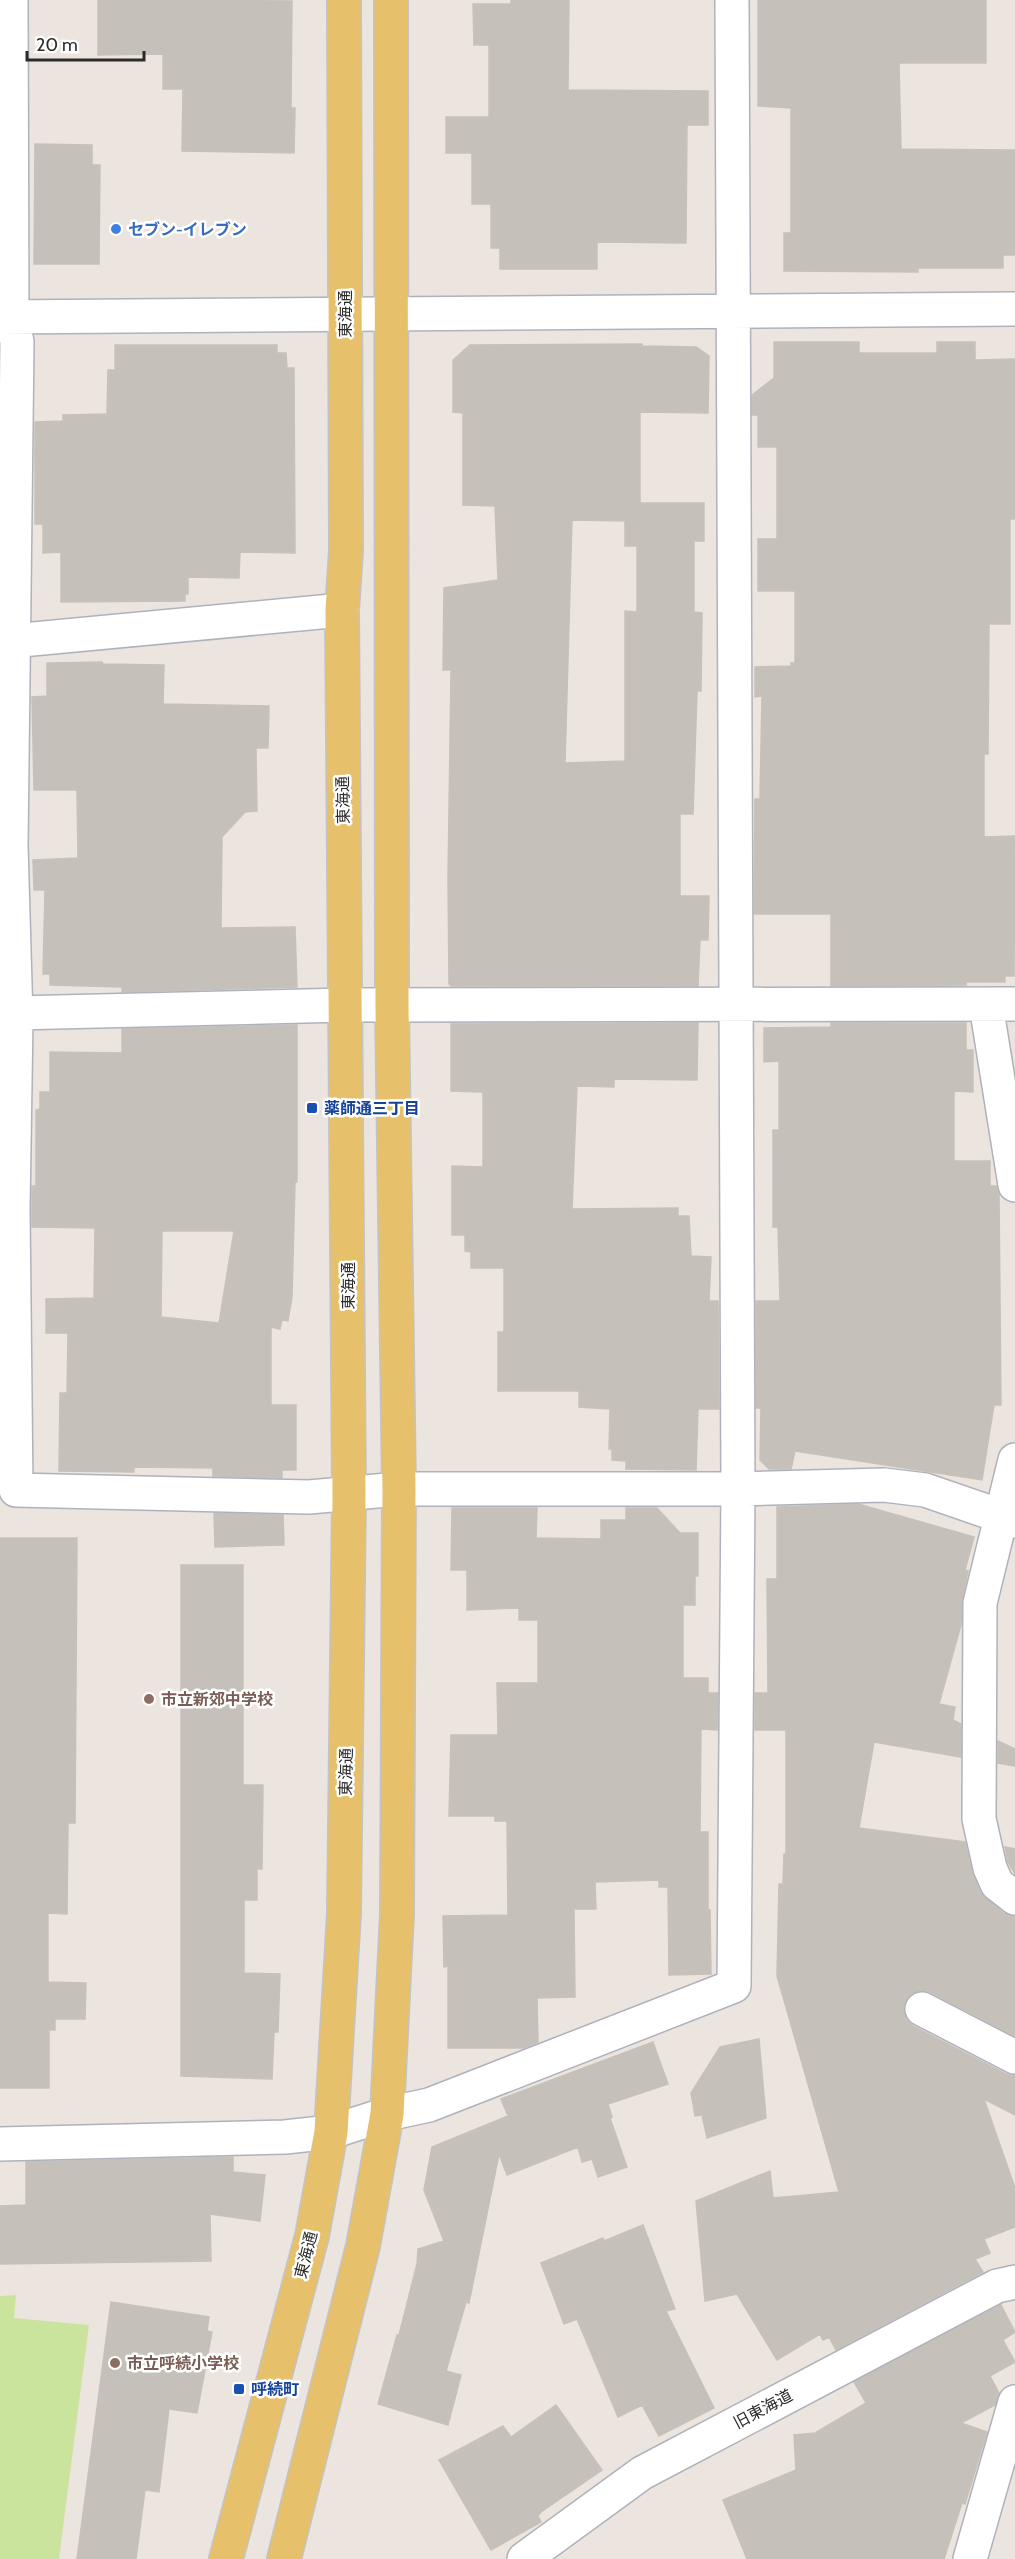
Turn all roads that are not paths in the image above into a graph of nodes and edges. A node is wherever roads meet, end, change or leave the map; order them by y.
1 (11, 0) edge
2 (344, 0) edge
3 (391, 0) edge
4 (732, 0) edge
5 (1015, 309) edge
6 (734, 311) junction
7 (390, 312) junction
8 (345, 315) junction
9 (6, 317) edge
10 (342, 610) junction
11 (7, 641) edge
12 (737, 1004) junction
13 (1000, 1004) edge
14 (345, 1005) junction
15 (392, 1006) junction
16 (15, 1013) junction
17 (1015, 1185) edge
18 (1015, 1460) edge
19 (399, 1489) junction
20 (738, 1489) junction
21 (349, 1495) junction
22 (1008, 1518) edge
23 (1015, 1898) edge
24 (922, 2009) dead end
25 (1015, 2057) edge
26 (387, 2114) junction
27 (331, 2133) junction
28 (0, 2144) edge
29 (1015, 2282) edge
30 (1015, 2402) edge
31 (226, 2559) edge
32 (284, 2559) edge
33 (524, 2559) edge
34 (970, 2559) edge

1 - 9 street
2 - 8 main road, 東海通
3 - 7 main road
4 - 6 street
5 - 6 street
6 - 7 street
6 - 12 street
7 - 8 street
7 - 15 main road
8 - 9 street
8 - 10 main road, 東海通
9 - 11 street
10 - 11 street
10 - 14 main road, 東海通
11 - 16 street
12 - 13 street
12 - 15 street
12 - 20 street
13 - 17 street
14 - 15 street
14 - 16 street
14 - 21 main road, 東海通
15 - 19 main road
16 - 21 street
18 - 22 street
19 - 20 street
19 - 21 street
19 - 26 main road
20 - 22 street
20 - 26 street
21 - 27 main road, 東海通
22 - 23 street
24 - 25 street
26 - 27 street
26 - 32 main road
27 - 28 street
27 - 31 main road, 東海通
29 - 33 street, 旧東海道
30 - 34 street

